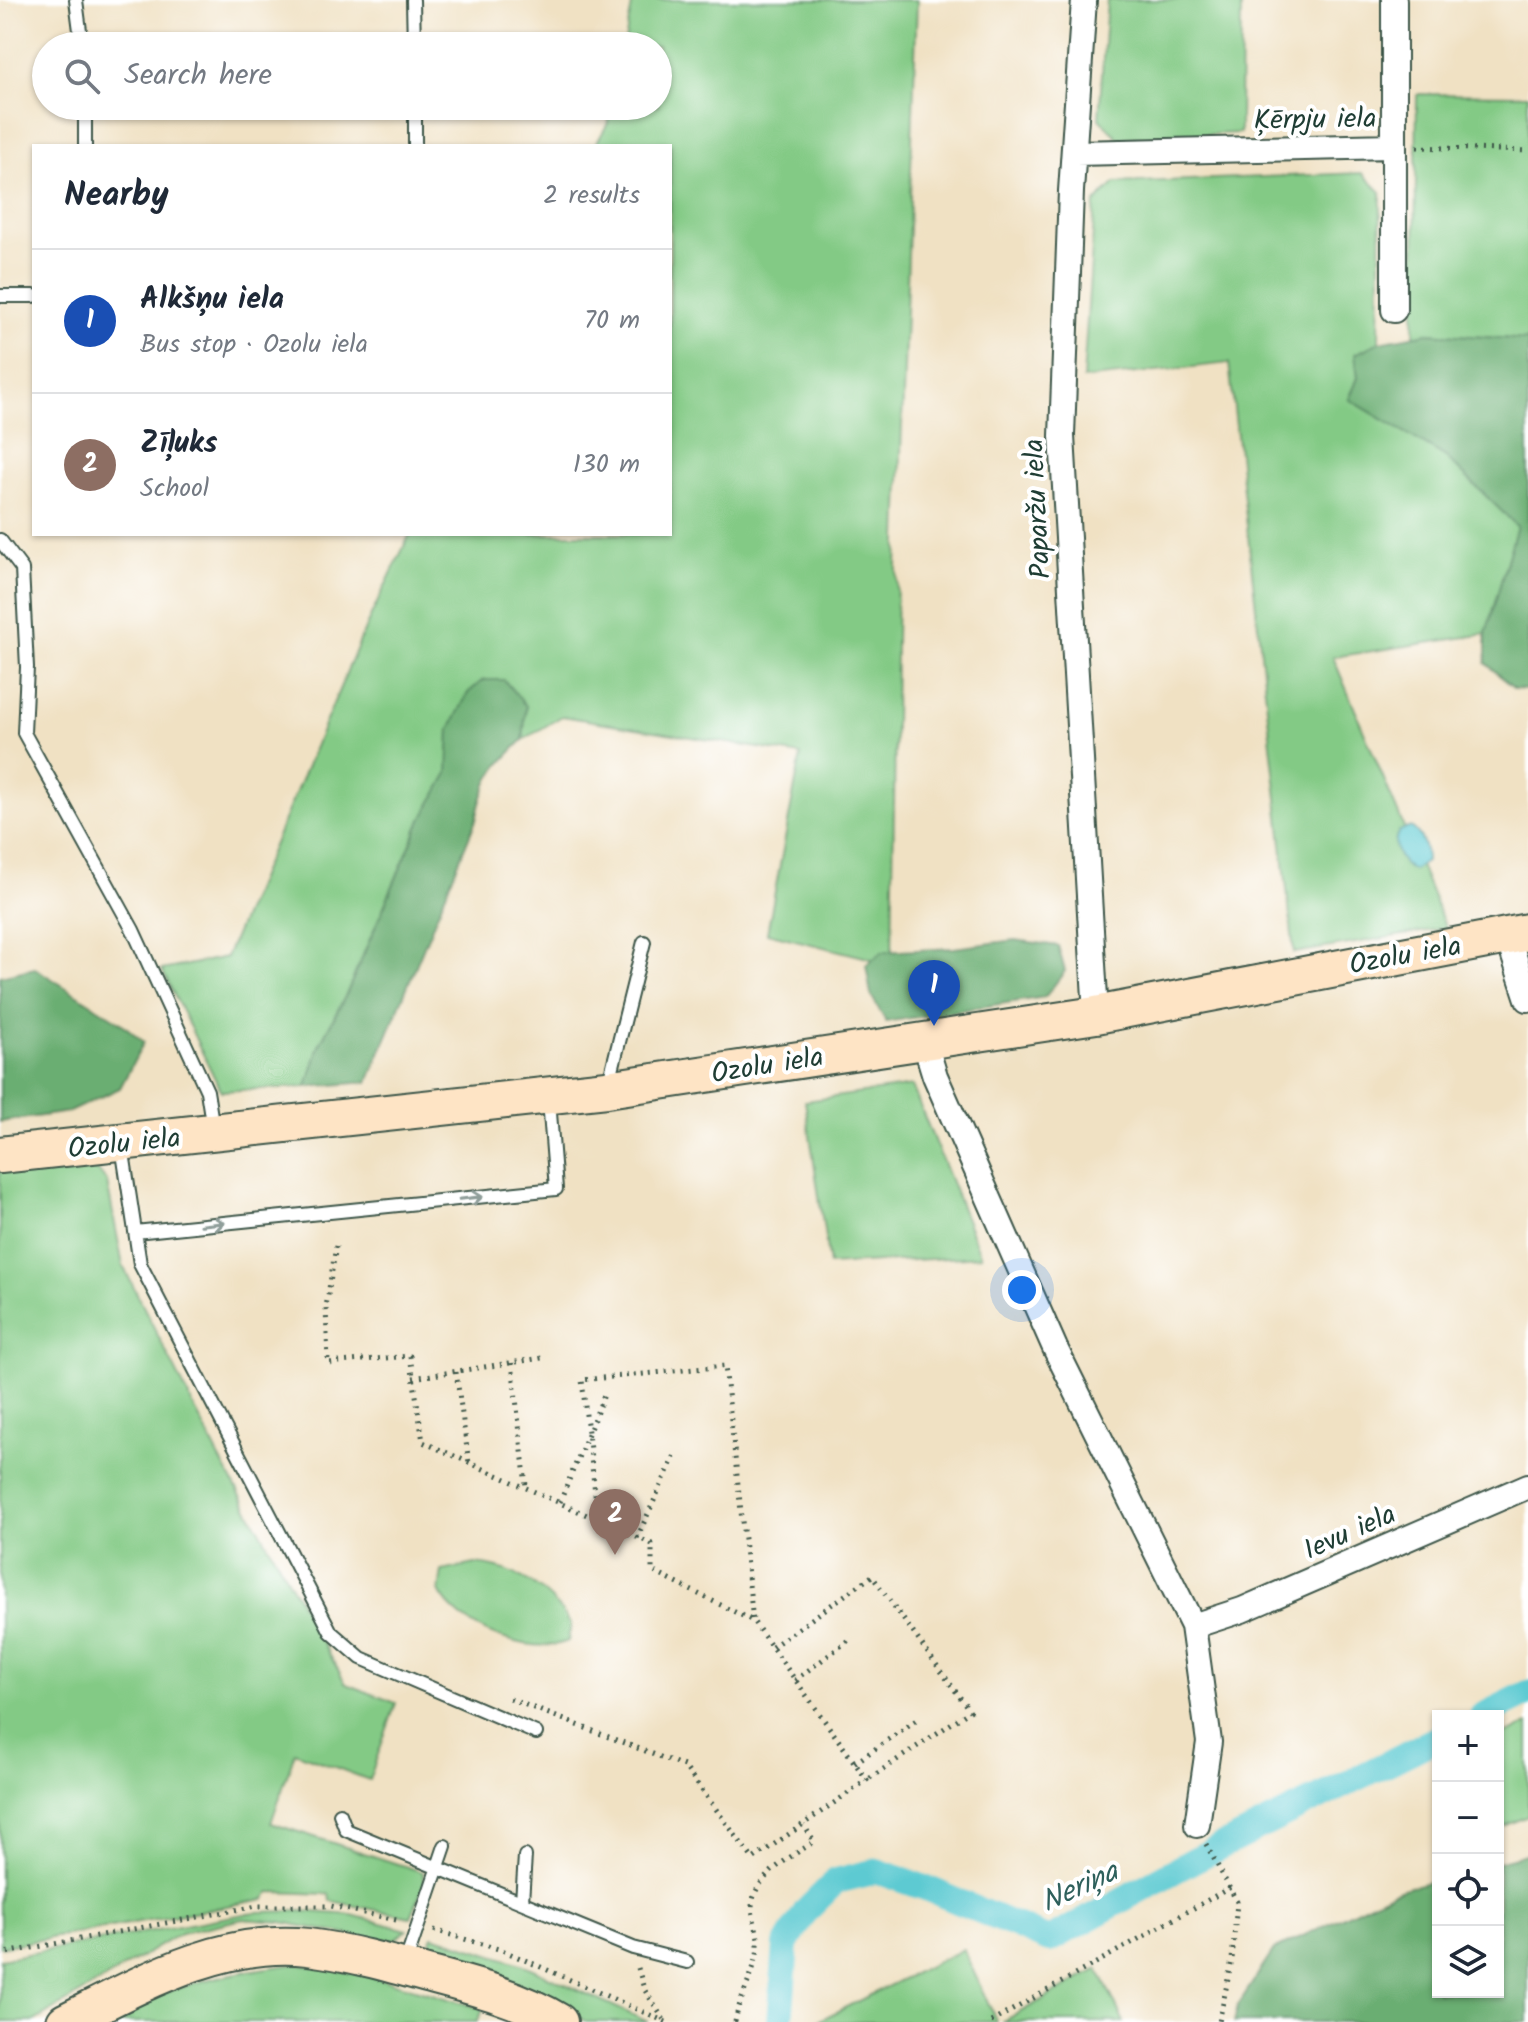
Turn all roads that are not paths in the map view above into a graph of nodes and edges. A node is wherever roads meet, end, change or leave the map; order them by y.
1 (76, 0) edge
2 (413, 0) edge
3 (1084, 0) edge
4 (1394, 0) edge
5 (80, 32) edge
6 (414, 32) edge
7 (85, 120) edge
8 (415, 120) edge
9 (85, 144) edge
10 (415, 144) edge
11 (1392, 146) junction
12 (1075, 153) junction
13 (0, 296) edge
14 (32, 296) edge
15 (1394, 310) dead end
16 (0, 540) edge
17 (1517, 934) edge
18 (644, 942) dead end
19 (1528, 999) edge
20 (1096, 1015) junction
21 (924, 1040) junction
22 (607, 1089) junction
23 (548, 1095) junction
24 (213, 1133) junction
25 (121, 1142) junction
26 (0, 1155) edge
27 (135, 1232) junction
28 (1528, 1486) edge
29 (1193, 1626) junction
30 (536, 1733) dead end
31 (340, 1814) dead end
32 (1197, 1825) dead end
33 (445, 1846) dead end
34 (525, 1856) dead end
35 (437, 1869) junction
36 (522, 1901) junction
37 (687, 1962) dead end
38 (404, 1967) junction
39 (65, 2022) edge
40 (559, 2022) edge

1 - 5 lane
2 - 6 lane
3 - 12 street, Paparžu iela
4 - 11 street
7 - 9 lane
8 - 10 lane
11 - 12 street, Ķērpju iela
11 - 15 street, Ķērpju iela
12 - 20 street, Paparžu iela
13 - 14 lane
16 - 24 lane
17 - 19 street
17 - 20 main road, Ozolu iela
18 - 22 lane
20 - 21 main road, Ozolu iela
21 - 22 main road, Ozolu iela
21 - 29 street
22 - 23 main road, Ozolu iela
23 - 24 main road, Ozolu iela
27 -> 23 lane
24 - 25 main road, Ozolu iela
25 - 26 main road, Ozolu iela
25 - 27 lane
27 - 30 lane
28 - 29 street, Ievu iela
29 - 32 street
31 - 35 lane
33 - 35 lane
34 - 36 lane
35 - 36 lane
35 - 38 lane
36 - 37 lane
38 - 39 main road
38 - 40 main road

